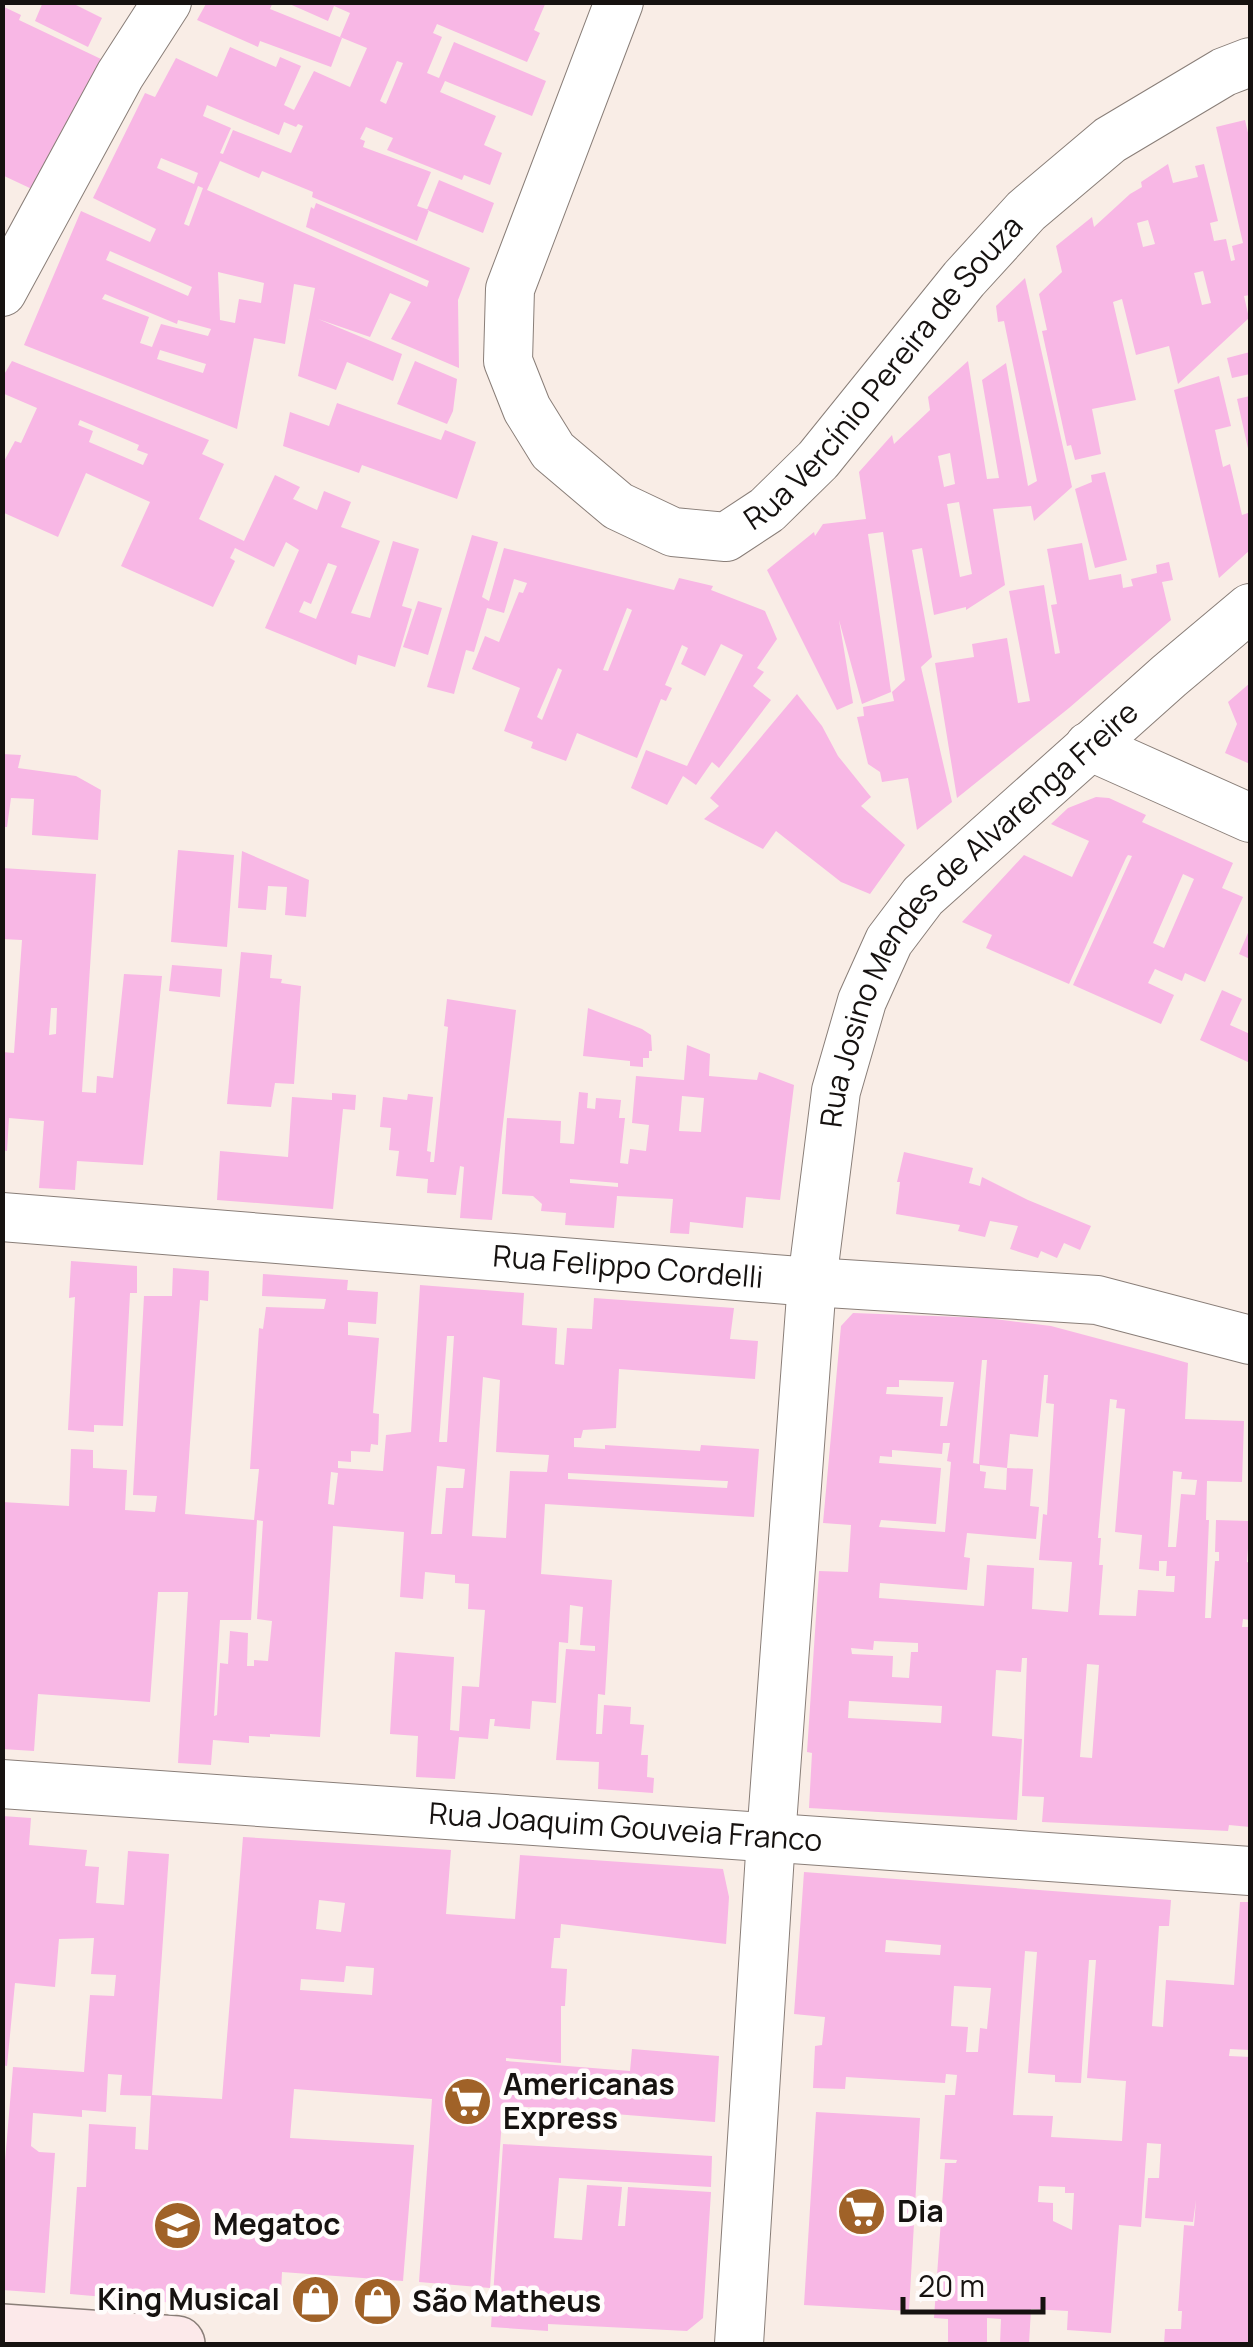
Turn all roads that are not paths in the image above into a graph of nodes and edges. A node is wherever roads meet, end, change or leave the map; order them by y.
1 (167, 2) edge
2 (620, 2) edge
3 (1250, 62) edge
4 (2, 292) edge
5 (1250, 608) edge
6 (1090, 746) junction
7 (1250, 818) edge
8 (2, 1217) edge
9 (812, 1282) junction
10 (1250, 1340) edge
11 (2, 1784) edge
12 (771, 1838) junction
13 (1250, 1871) edge
14 (2, 2332) edge
15 (177, 2344) edge
16 (738, 2344) edge

1 - 4 street
2 - 3 street, Rua Vercínio Pereira de Souza
5 - 6 street, Rua Josino Mendes de Alvarenga Freire
6 - 7 street
6 - 9 street, Rua Josino Mendes de Alvarenga Freire
8 - 9 street, Rua Felippo Cordelli
9 - 10 street, Rua Felippo Cordelli
9 - 12 street, Rua Josino Mendes de Alvarenga Freire
11 - 12 street, Rua Joaquim Gouveia Franco
12 - 13 street, Rua Joaquim Gouveia Franco
12 - 16 street, Rua Josino Mendes de Alvarenga Freire
14 - 15 main road

